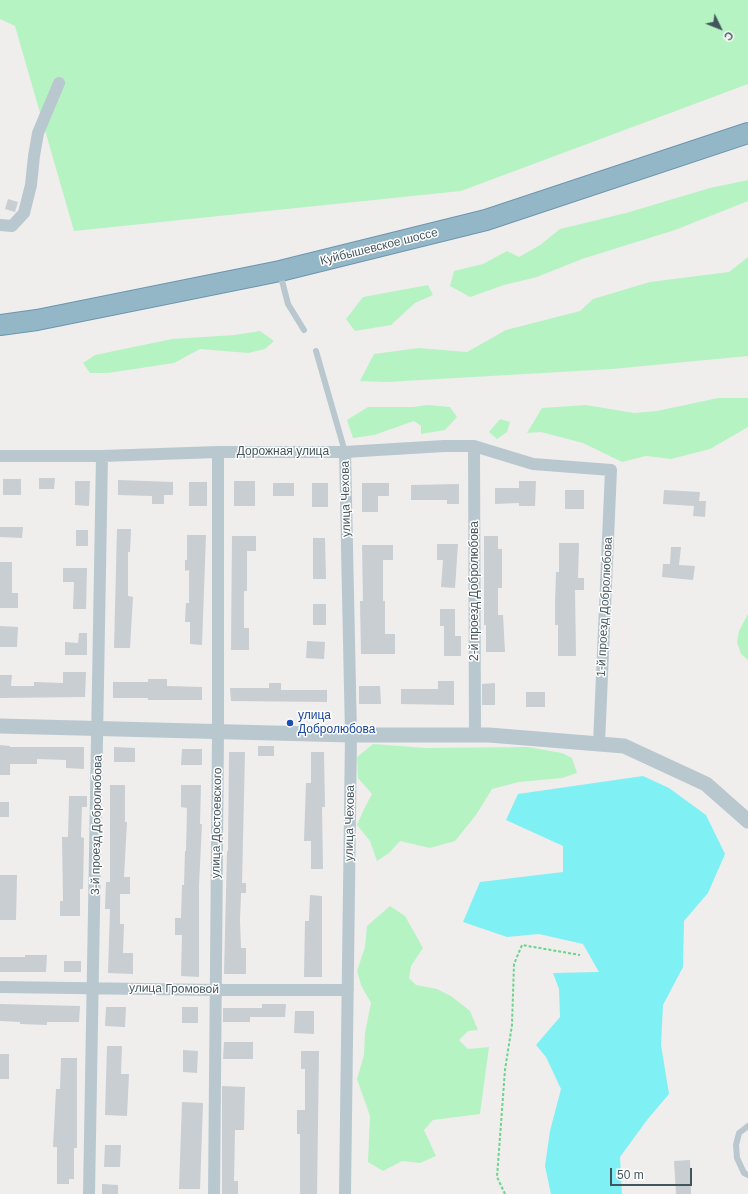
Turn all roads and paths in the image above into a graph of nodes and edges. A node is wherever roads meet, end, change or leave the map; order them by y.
1 (59, 83) dead end
2 (748, 133) edge
3 (0, 225) edge
4 (280, 271) junction
5 (0, 325) edge
6 (304, 330) dead end
7 (316, 351) dead end
8 (474, 446) junction
9 (218, 452) junction
10 (345, 452) junction
11 (0, 456) edge
12 (102, 456) junction
13 (611, 470) joint
14 (0, 726) edge
15 (99, 728) junction
16 (218, 732) junction
17 (351, 735) junction
18 (475, 735) junction
19 (599, 744) junction
20 (748, 821) edge
21 (580, 955) dead end
22 (0, 987) edge
23 (94, 988) junction
24 (216, 990) junction
25 (348, 990) junction
26 (748, 1126) edge
27 (748, 1175) edge
28 (89, 1194) edge
29 (214, 1194) edge
30 (345, 1194) edge
31 (506, 1194) edge

1 - 3 street
2 - 4 highway, Куйбышевское шоссе
4 - 5 highway, Куйбышевское шоссе
4 - 6 lane
7 - 10 lane
8 - 10 street, Дорожная улица
8 - 13 street, Дорожная улица
8 - 18 street, 2-й проезд Добролюбова
9 - 10 street, Дорожная улица
9 - 12 street, Дорожная улица
9 - 16 street, улица Достоевского
10 - 17 street, улица Чехова
11 - 12 street, Дорожная улица
12 - 15 street, 3-й проезд Добролюбова
13 - 19 street, 1-й проезд Добролюбова
14 - 15 street
15 - 16 street
15 - 23 street, 3-й проезд Добролюбова
16 - 17 street
16 - 24 street, улица Достоевского
17 - 18 street
17 - 25 street, улица Чехова
18 - 19 street
19 - 20 street
21 - 31 path
22 - 23 street, улица Громовой
23 - 24 street, улица Громовой
23 - 28 street, 3-й проезд Добролюбова
24 - 25 street, улица Громовой
24 - 29 street, улица Достоевского
25 - 30 street, улица Чехова
26 - 27 lane

